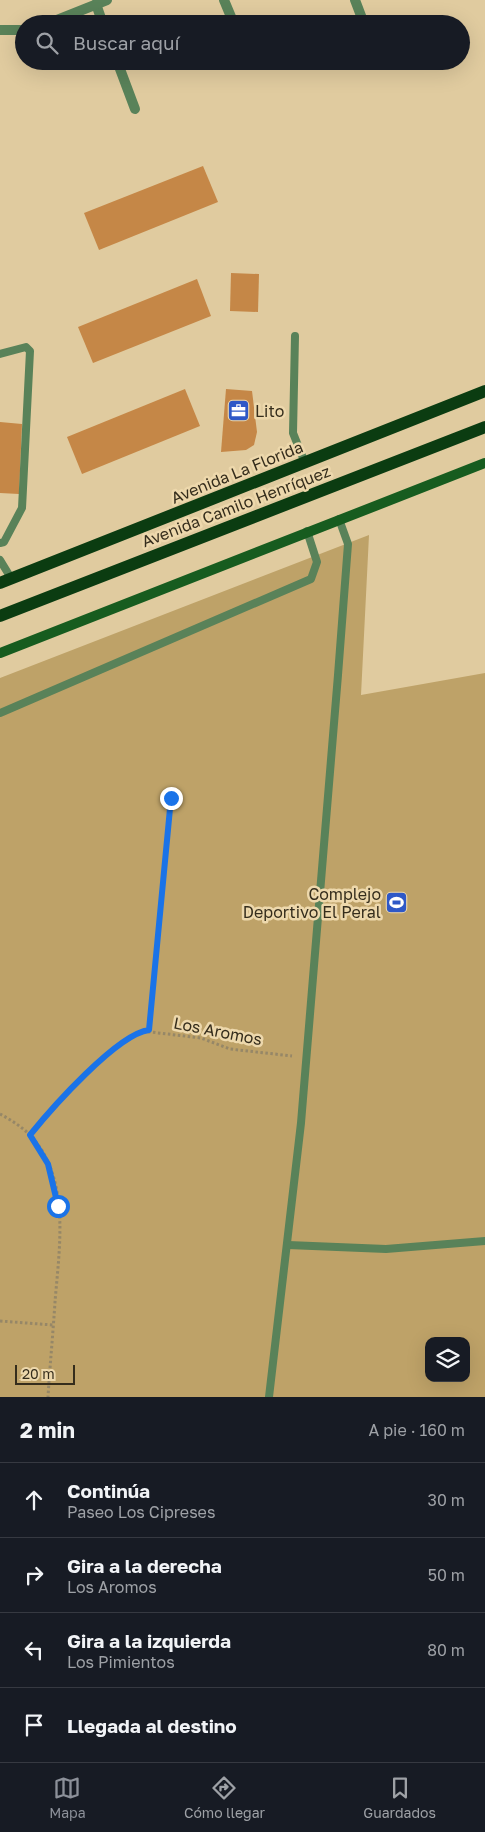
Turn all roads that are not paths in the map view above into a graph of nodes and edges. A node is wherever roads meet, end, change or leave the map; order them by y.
1 (107, 0) edge
2 (224, 0) edge
3 (355, 0) edge
4 (96, 4) junction
5 (69, 15) edge
6 (100, 15) edge
7 (230, 15) edge
8 (361, 15) edge
9 (0, 30) edge
10 (15, 30) edge
11 (120, 70) edge
12 (135, 109) dead end
13 (295, 336) dead end
14 (0, 354) edge
15 (485, 391) edge
16 (485, 426) edge
17 (304, 463) junction
18 (485, 463) edge
19 (339, 519) junction
20 (307, 531) junction
21 (0, 543) edge
22 (0, 560) edge
23 (6, 580) edge
24 (0, 616) edge
25 (0, 652) edge
26 (0, 713) edge
27 (485, 1241) edge
28 (288, 1244) junction
29 (269, 1397) edge

1 - 4 street
2 - 7 street
3 - 8 street
4 - 5 street
4 - 6 street
9 - 10 street
11 - 12 street
13 - 17 lane
14 - 21 lane
15 - 17 main road, Avenida La Florida
16 - 24 main road, Avenida Camilo Henríquez
17 - 23 main road, Avenida La Florida
18 - 19 street
19 - 20 street
19 - 28 lane
20 - 25 street
20 - 26 lane
22 - 23 lane
27 - 28 lane
28 - 29 lane

